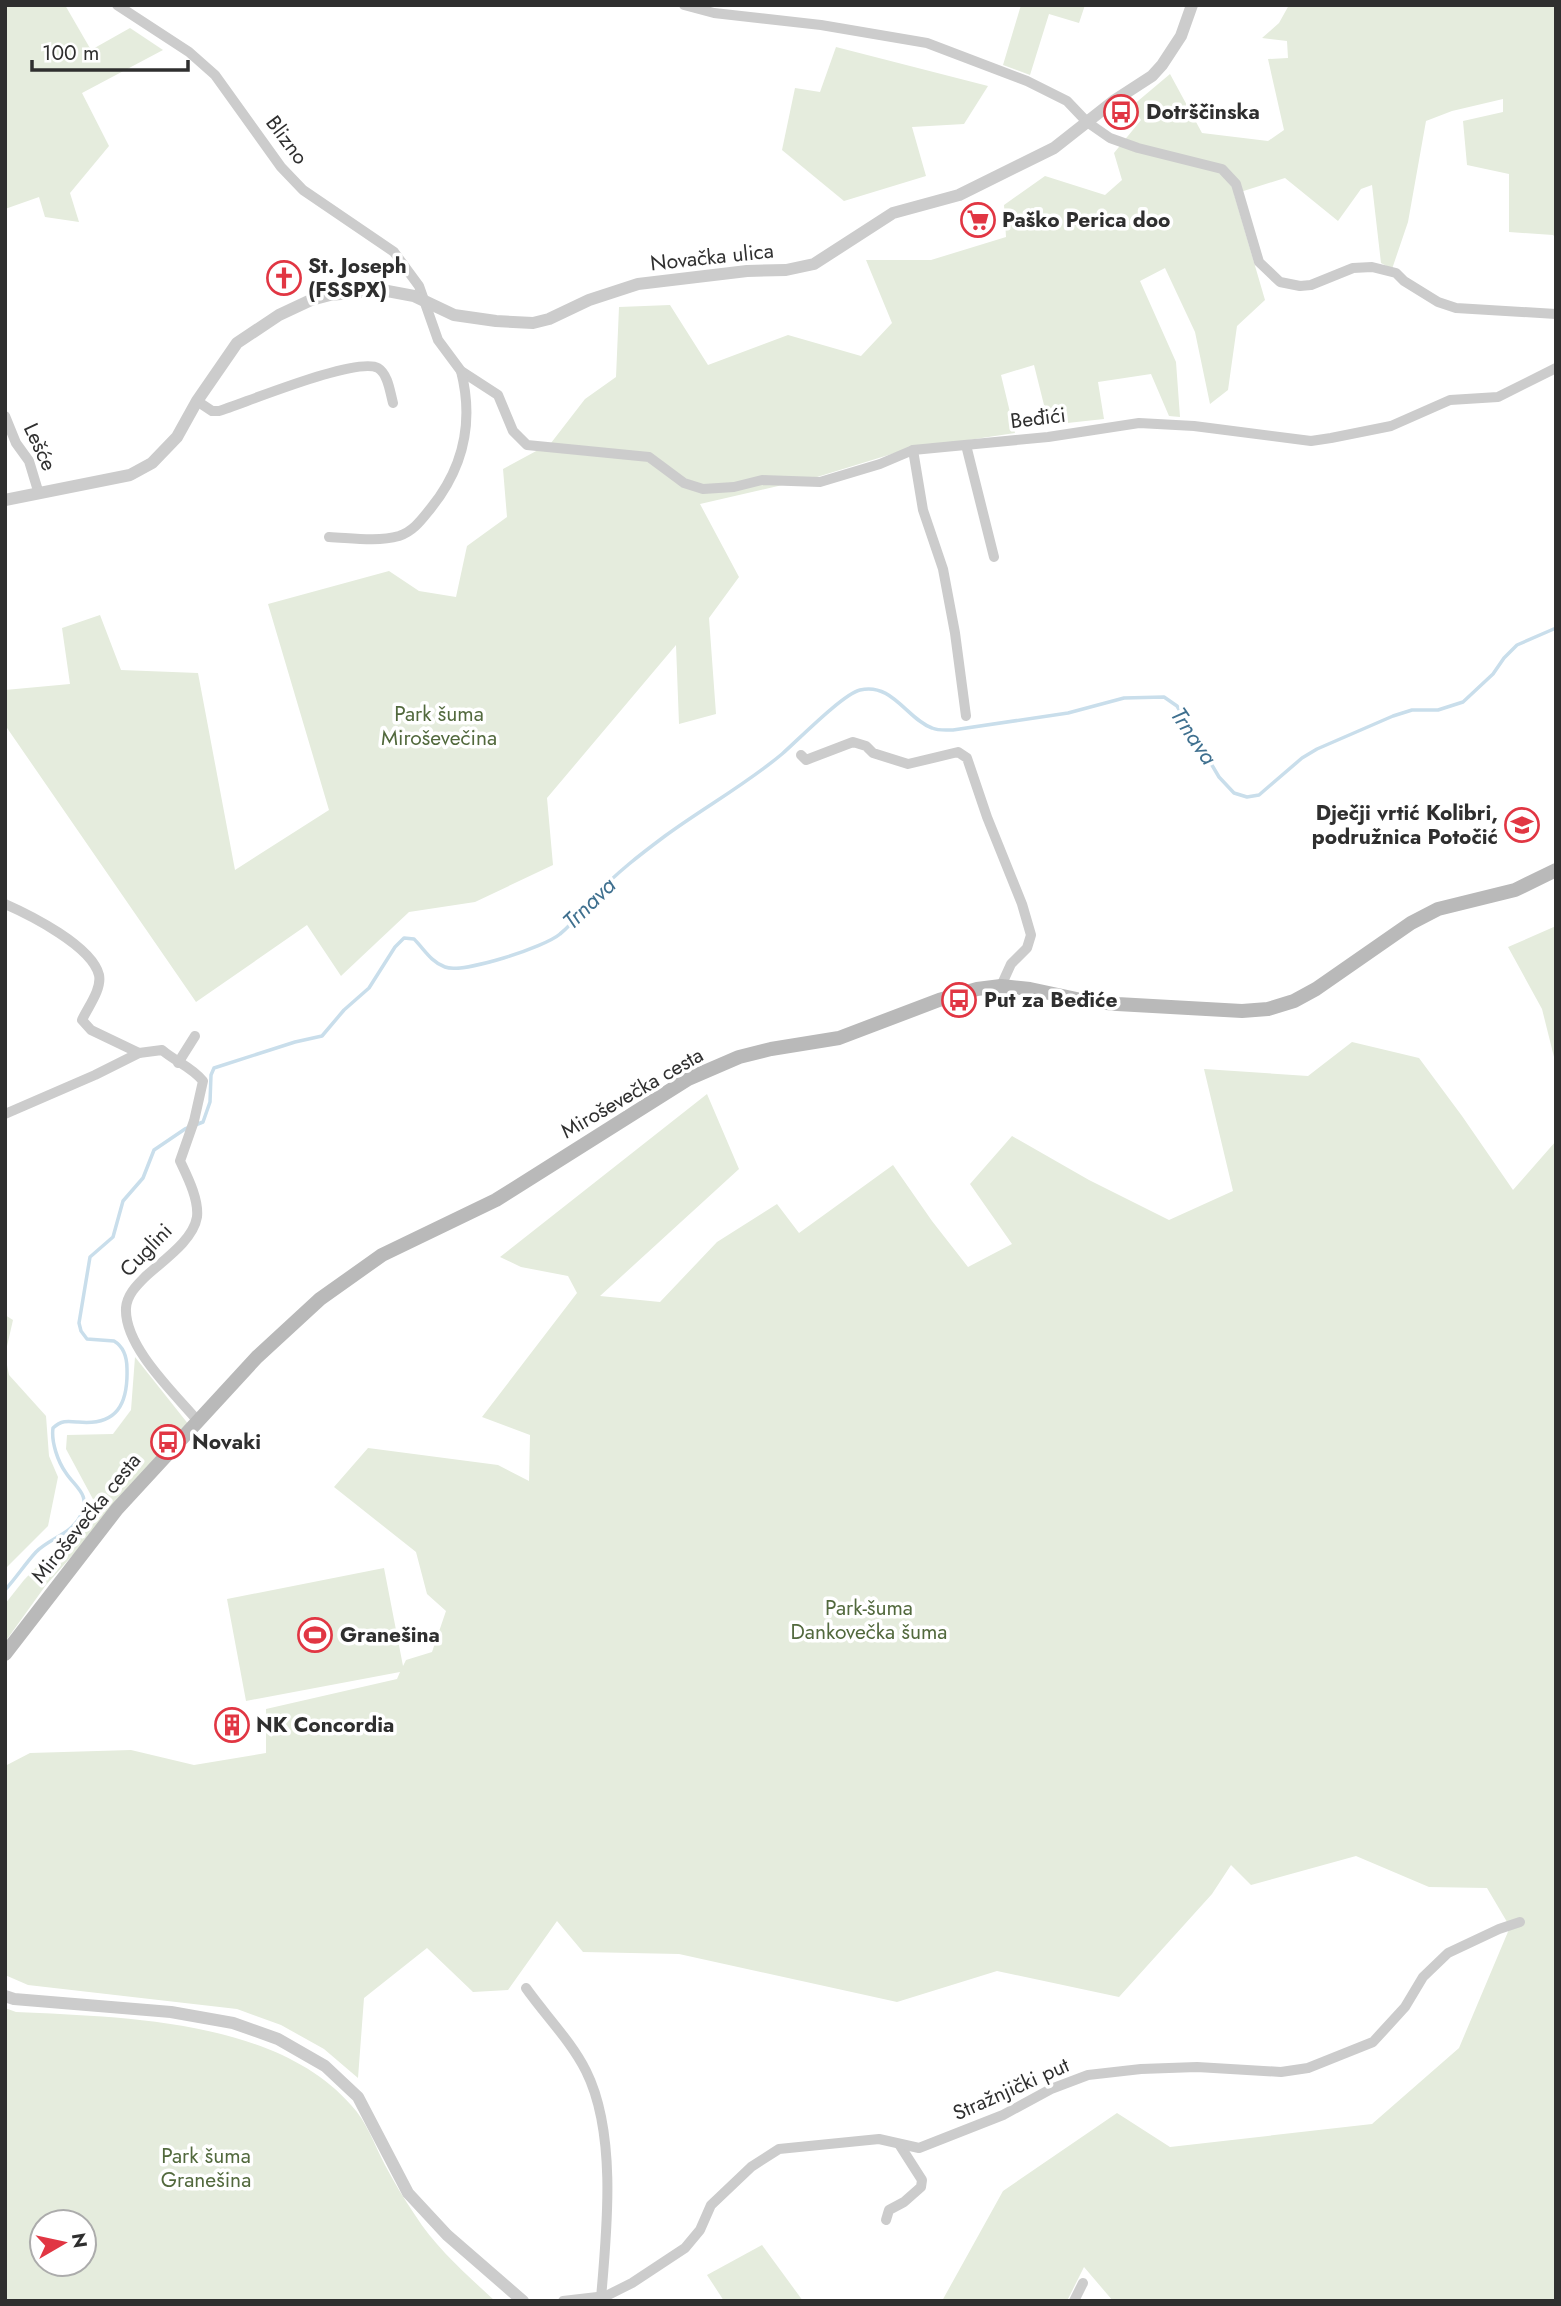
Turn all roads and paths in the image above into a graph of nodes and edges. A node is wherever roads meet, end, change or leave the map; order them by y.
1 (117, 5) edge
2 (684, 5) edge
3 (1192, 5) edge
4 (1087, 122) junction
5 (423, 300) junction
6 (1556, 314) edge
7 (1556, 368) edge
8 (461, 371) junction
9 (197, 401) junction
10 (393, 403) dead end
11 (5, 416) edge
12 (966, 445) junction
13 (913, 450) junction
14 (39, 494) junction
15 (5, 500) edge
16 (329, 537) dead end
17 (994, 556) dead end
18 (966, 716) dead end
19 (801, 755) dead end
20 (1556, 870) edge
21 (5, 904) edge
22 (1001, 986) junction
23 (195, 1036) dead end
24 (139, 1053) junction
25 (178, 1063) junction
26 (5, 1114) edge
27 (197, 1420) junction
28 (5, 1654) edge
29 (1520, 1922) dead end
30 (526, 1988) dead end
31 (5, 1996) edge
32 (898, 2144) junction
33 (886, 2220) dead end
34 (1083, 2283) dead end
35 (602, 2299) edge
36 (523, 2301) edge
37 (564, 2301) edge
38 (569, 2301) edge
39 (1074, 2301) edge

1 - 5 street, Blizno
2 - 4 street
3 - 4 street, Novačka ulica
4 - 5 street, Novačka ulica
4 - 6 street
5 - 8 street, Blizno
5 - 9 street, Novačka ulica
7 - 12 street, Beđići
8 - 13 street, Beđići
8 - 16 street
9 - 10 street
9 - 14 street, Novačka ulica
11 - 14 street, Lešće
12 - 13 street, Beđići
12 - 17 street
13 - 18 street
14 - 15 street, Novačka ulica
19 - 22 street
20 - 22 main road, Miroševečka cesta
21 - 24 street, Cuglini
22 - 27 main road, Miroševečka cesta
23 - 25 street
24 - 25 street, Cuglini
24 - 26 street
25 - 27 street, Cuglini
27 - 28 main road, Miroševečka cesta
29 - 32 street, Stražnjički put
30 - 35 street
31 - 36 street
32 - 33 street
32 - 35 street, Stražnjički put
34 - 39 street
35 - 38 street, Stražnjički put
37 - 38 street, Stražnjički put

